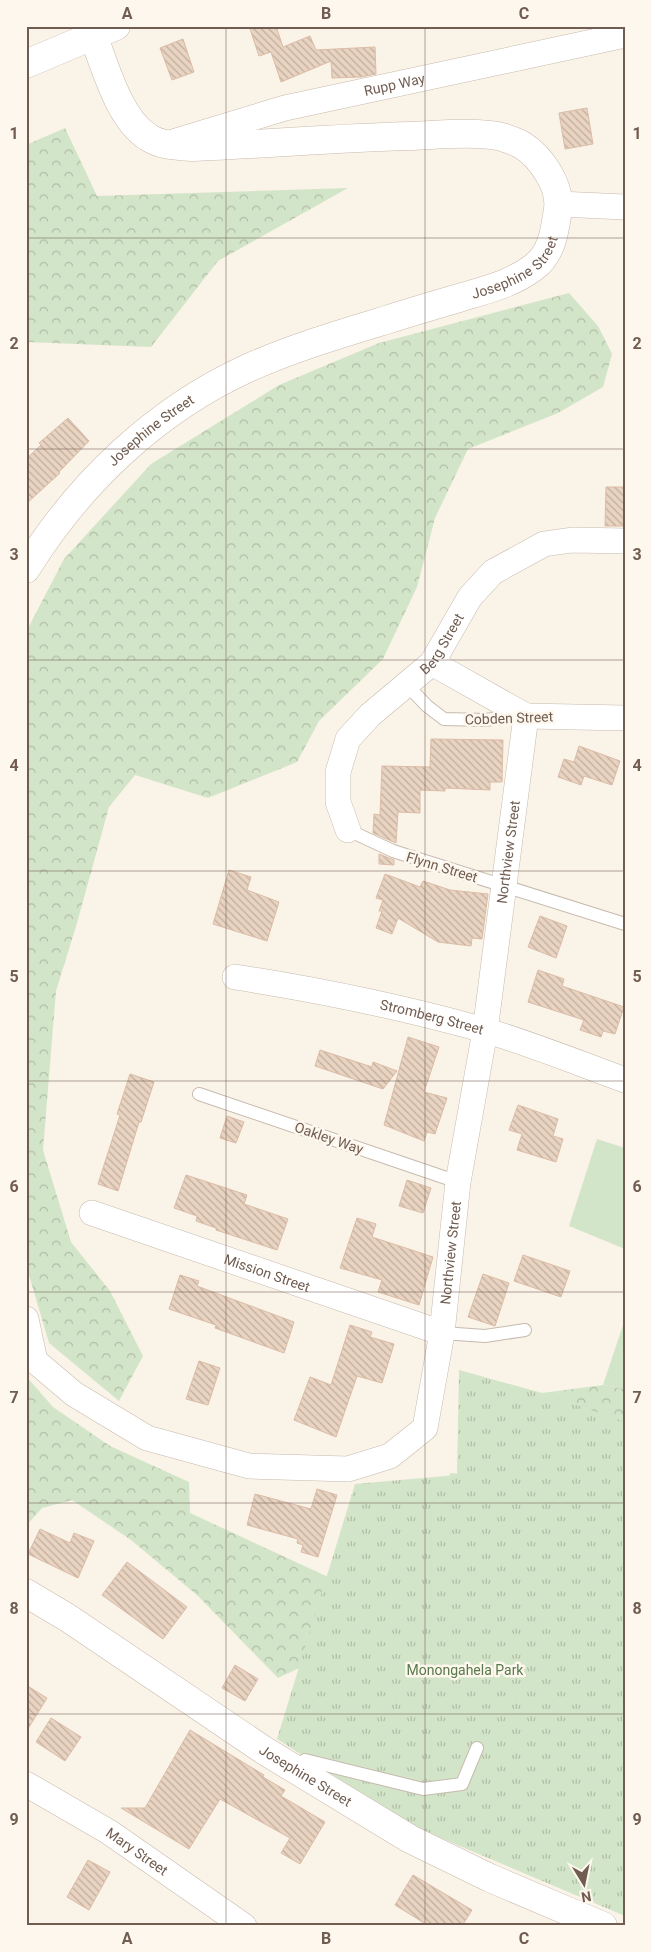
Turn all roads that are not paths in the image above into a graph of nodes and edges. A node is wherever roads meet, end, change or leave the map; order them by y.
1 (104, 31) edge
2 (625, 35) edge
3 (26, 64) edge
4 (166, 144) junction
5 (559, 204) junction
6 (625, 207) edge
7 (625, 541) edge
8 (26, 569) edge
9 (432, 663) junction
10 (406, 684) junction
11 (526, 716) junction
12 (625, 718) edge
13 (348, 830) joint
14 (505, 886) junction
15 (625, 924) edge
16 (234, 977) dead end
17 (485, 1031) junction
18 (625, 1080) edge
19 (199, 1094) dead end
20 (458, 1182) junction
21 (92, 1213) dead end
22 (26, 1319) edge
23 (525, 1330) dead end
24 (442, 1333) junction
25 (26, 1593) edge
26 (477, 1748) dead end
27 (305, 1760) dead end
28 (26, 1784) edge
29 (244, 1926) edge
30 (603, 1926) edge

1 - 3 street
1 - 4 street, Josephine Street
2 - 4 street, Rupp Way
4 - 5 street, Josephine Street
5 - 6 street
5 - 8 street, Josephine Street
7 - 9 street, Berg Street
9 - 10 street, Berg Street
9 - 11 street
10 - 11 lane, Cobden Street
10 - 13 street, Berg Street
11 - 12 street, Cobden Street
11 - 14 street, Northview Street
13 - 14 lane, Flynn Street
14 - 15 lane, Flynn Street
14 - 17 street, Northview Street
16 - 17 street, Stromberg Street
17 - 18 street, Stromberg Street
17 - 20 street, Northview Street
19 - 20 lane, Oakley Way
20 - 24 street, Northview Street
21 - 24 street, Mission Street
22 - 24 street, Northview Street
23 - 24 lane
25 - 30 street, Josephine Street
26 - 27 lane
28 - 29 street, Mary Street

